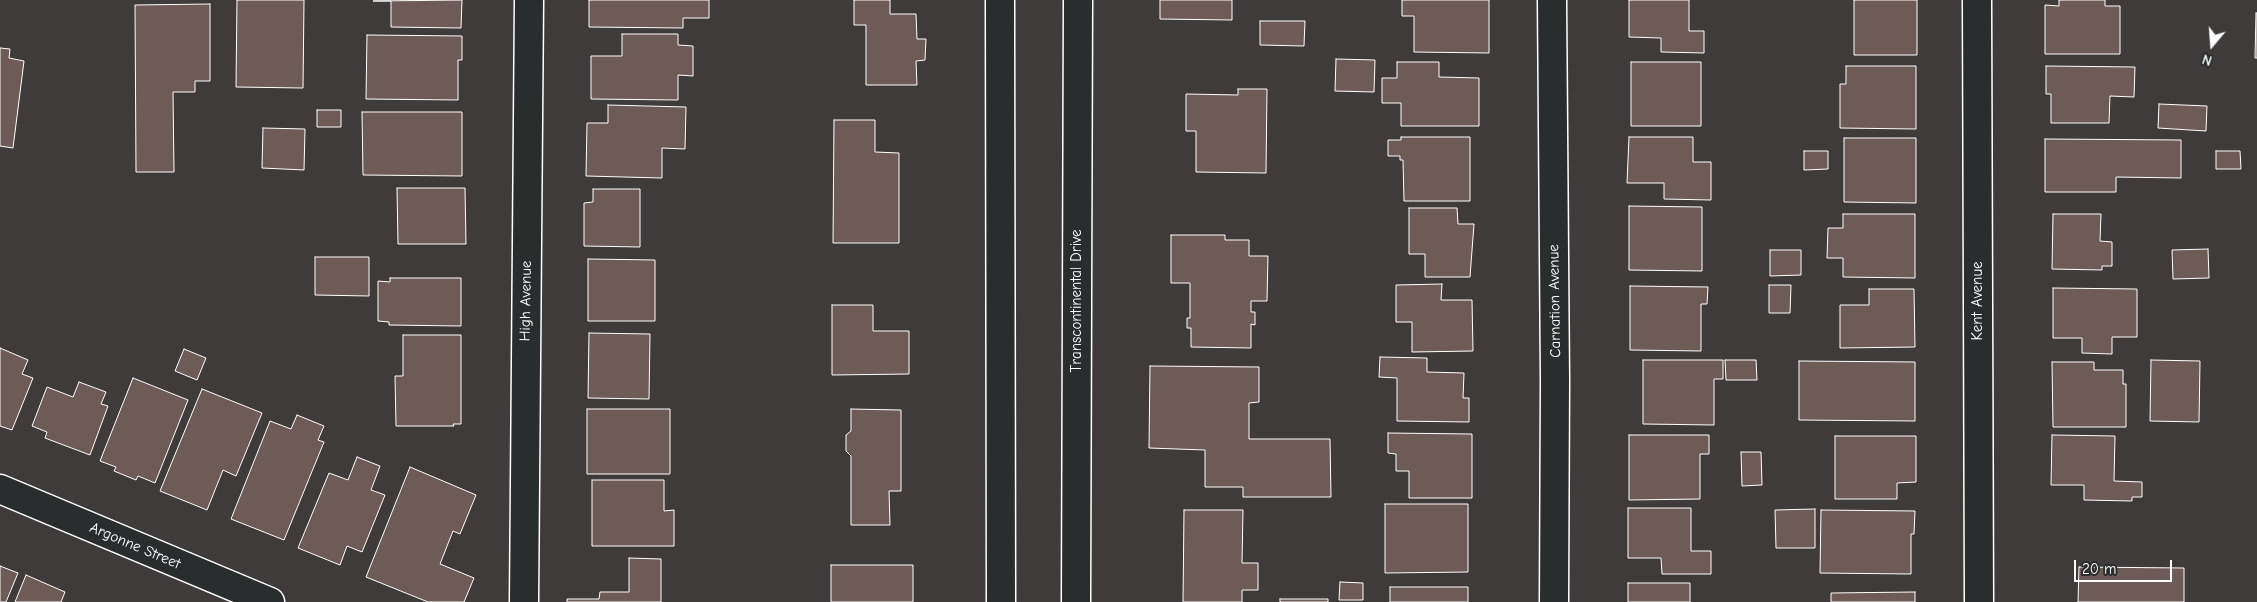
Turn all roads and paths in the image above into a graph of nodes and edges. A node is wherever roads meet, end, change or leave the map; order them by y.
1 (529, 0) edge
2 (1000, 0) edge
3 (1078, 0) edge
4 (1552, 0) edge
5 (1977, 0) edge
6 (0, 489) edge
7 (270, 602) edge
8 (524, 602) edge
9 (1002, 602) edge
10 (1076, 602) edge
11 (1554, 602) edge
12 (1979, 602) edge

1 - 8 street, High Avenue
2 - 9 street
3 - 10 street, Transcontinental Drive
4 - 11 street, Carnation Avenue
5 - 12 street, Kent Avenue
6 - 7 street, Argonne Street

